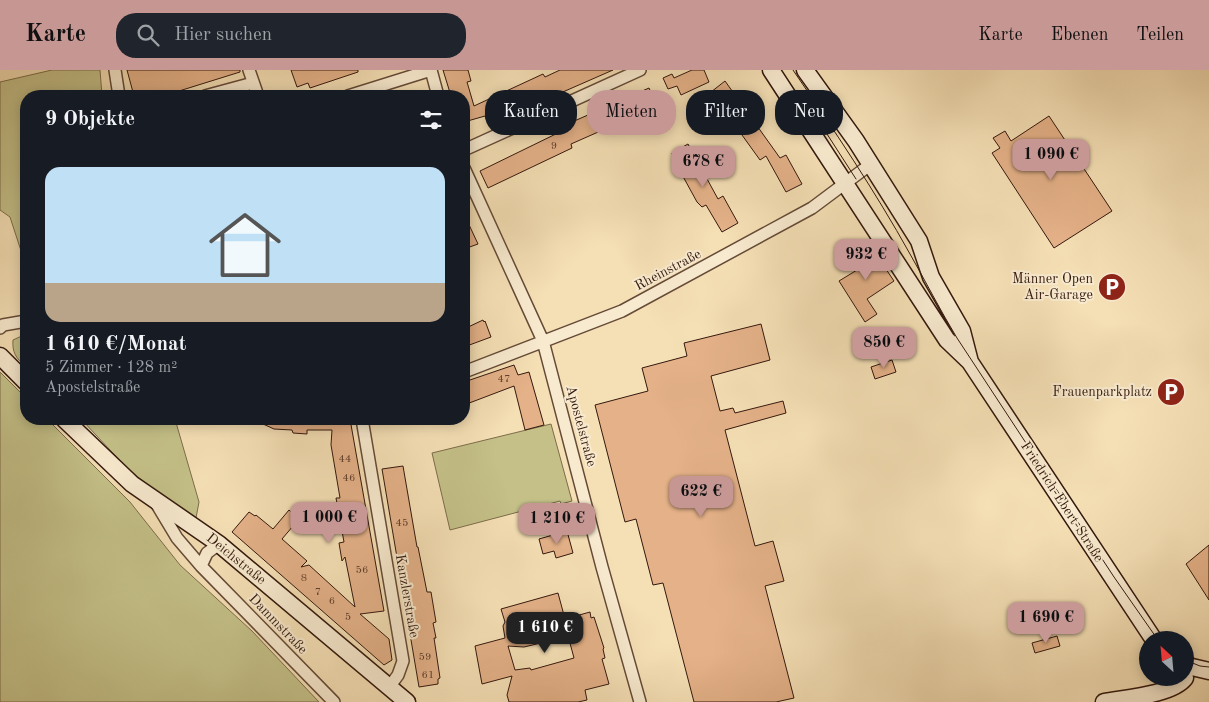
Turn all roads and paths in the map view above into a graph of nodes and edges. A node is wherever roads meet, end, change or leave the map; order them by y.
1 (115, 70) edge
2 (249, 70) edge
3 (431, 70) edge
4 (640, 70) edge
5 (771, 70) edge
6 (805, 70) edge
7 (253, 83) junction
8 (118, 90) edge
9 (227, 90) edge
10 (256, 90) edge
11 (367, 90) edge
12 (436, 90) edge
13 (470, 147) edge
14 (871, 164) junction
15 (470, 181) edge
16 (845, 184) junction
17 (20, 322) edge
18 (0, 328) edge
19 (544, 342) junction
20 (0, 356) edge
21 (970, 362) junction
22 (470, 370) edge
23 (20, 376) edge
24 (70, 425) edge
25 (363, 425) edge
26 (155, 501) junction
27 (219, 544) junction
28 (201, 566) junction
29 (1148, 631) edge
30 (1194, 671) edge
31 (1209, 671) edge
32 (390, 686) junction
33 (1173, 686) edge
34 (334, 702) edge
35 (407, 702) edge
36 (640, 702) edge
37 (1104, 702) edge

1 - 8 street
2 - 7 street
3 - 11 street
3 - 12 street
4 - 13 street
5 - 16 main road, Friedrich-Ebert-Straße
6 - 14 main road, Friedrich-Ebert-Straße
7 - 9 street
7 - 10 street
14 - 16 street, Rheinstraße
14 - 21 main road, Friedrich-Ebert-Straße
15 - 19 street, Apostelstraße
16 - 19 street, Rheinstraße
16 - 21 main road, Friedrich-Ebert-Straße
17 - 18 street
19 - 22 street, Rheinstraße
19 - 36 street, Apostelstraße
20 - 23 main road
21 - 29 main road, Friedrich-Ebert-Straße
24 - 26 main road, Deichstraße
25 - 32 street, Kanzlerstraße
26 - 27 main road, Deichstraße
26 - 28 street, Dammstraße
27 - 28 street
27 - 32 main road, Deichstraße
28 - 34 street, Dammstraße
30 - 31 main road
32 - 35 main road, Deichstraße
33 - 37 main road

